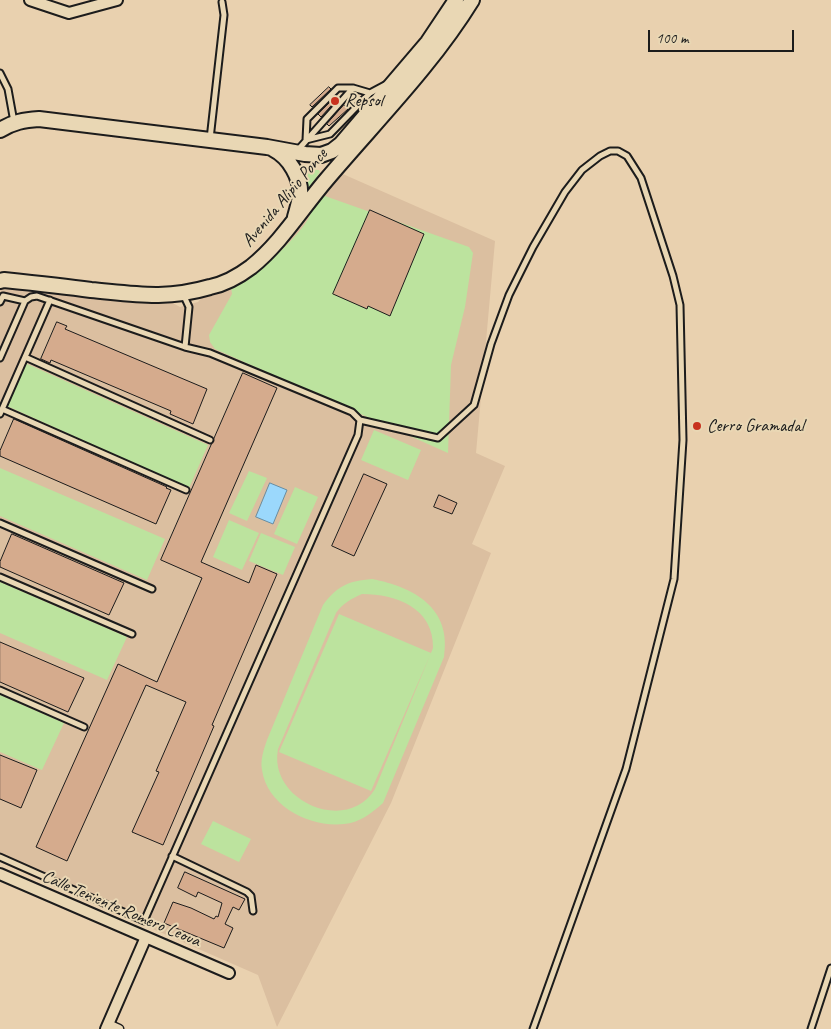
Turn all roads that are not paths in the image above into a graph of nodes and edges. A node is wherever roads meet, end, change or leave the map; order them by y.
1 (30, 0) edge
2 (456, 0) edge
3 (472, 0) edge
4 (113, 1) edge
5 (41, 2) edge
6 (222, 2) dead end
7 (0, 73) edge
8 (401, 84) junction
9 (353, 88) junction
10 (370, 93) junction
11 (14, 123) junction
12 (0, 130) edge
13 (210, 140) junction
14 (306, 140) junction
15 (267, 146) junction
16 (296, 152) junction
17 (294, 222) junction
18 (1, 280) edge
19 (183, 294) junction
20 (50, 300) junction
21 (25, 301) junction
22 (0, 302) edge
23 (185, 348) junction
24 (25, 357) junction
25 (0, 358) edge
26 (1, 411) edge
27 (360, 420) junction
28 (210, 440) dead end
29 (186, 490) dead end
30 (0, 523) edge
31 (0, 576) edge
32 (152, 589) dead end
33 (132, 634) dead end
34 (0, 690) edge
35 (84, 727) dead end
36 (172, 856) junction
37 (0, 857) edge
38 (0, 874) edge
39 (253, 911) dead end
40 (146, 937) junction
41 (831, 968) edge
42 (229, 973) dead end
43 (107, 1027) edge
44 (119, 1029) edge
45 (533, 1029) edge
46 (811, 1029) edge

1 - 5 street
2 - 8 main road, Avenida Alipio Ponce
3 - 8 main road, Avenida Alipio Ponce
4 - 5 street
6 - 13 lane
7 - 11 lane
8 - 10 lane
8 - 16 main road, Avenida Alipio Ponce
8 - 17 main road, Avenida Alipio Ponce
9 - 10 lane
9 - 14 lane
9 - 14 lane
10 - 14 lane
11 - 12 main road, Avenida Alipio Ponce
11 - 13 main road, Avenida Alipio Ponce
13 - 15 main road, Avenida Alipio Ponce
14 - 16 lane
15 - 16 main road, Avenida Alipio Ponce
15 - 17 main road
17 - 19 main road, Avenida Alipio Ponce
18 - 19 main road, Avenida Alipio Ponce
19 - 23 lane
20 - 21 lane
20 - 23 lane
20 - 24 lane
21 - 22 lane
21 - 25 lane
23 - 27 lane
24 - 26 lane
24 - 28 lane
26 - 29 lane
27 - 36 lane
27 - 45 lane
30 - 32 lane
31 - 33 lane
34 - 35 lane
36 - 37 lane
36 - 39 lane
38 - 40 street, Calle Teniente Romero Leoua
40 - 42 street, Calle Teniente Romero Leoua
40 - 43 street
41 - 46 lane
43 - 44 street

